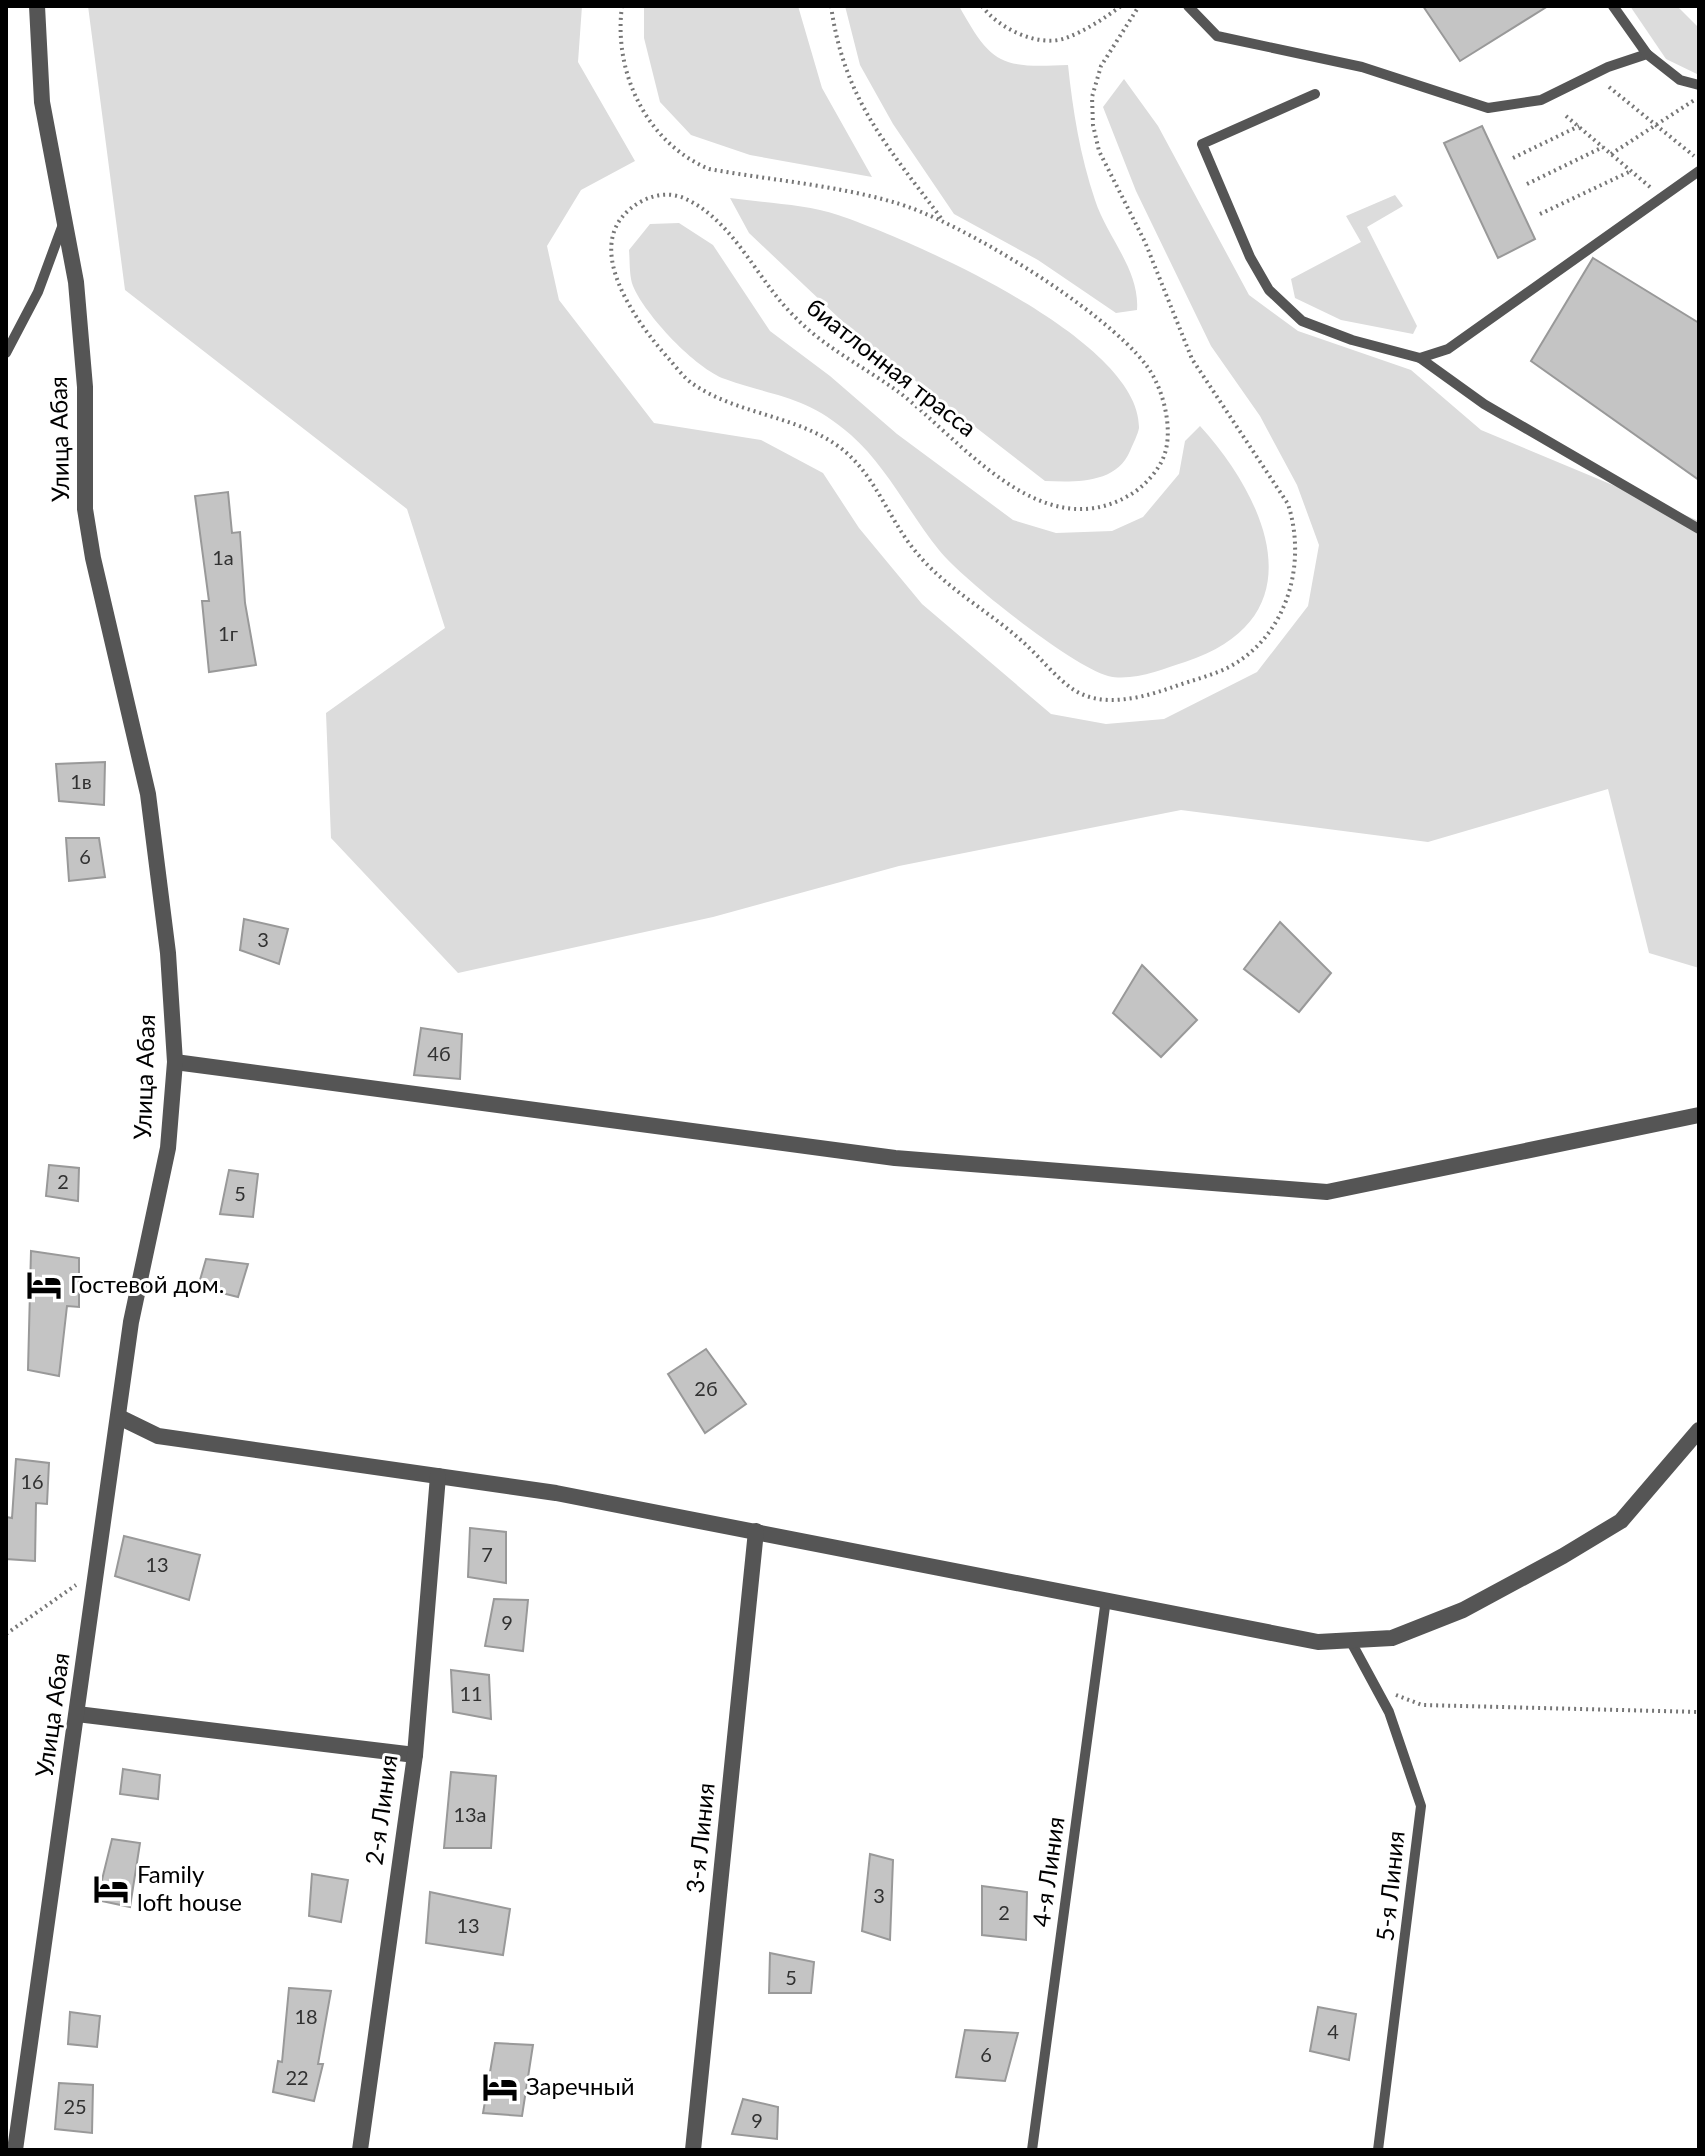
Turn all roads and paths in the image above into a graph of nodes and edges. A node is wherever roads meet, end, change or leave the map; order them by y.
1 (37, 6) edge
2 (622, 6) edge
3 (831, 6) edge
4 (982, 6) edge
5 (1121, 6) edge
6 (1139, 6) edge
7 (1188, 6) edge
8 (1613, 6) edge
9 (1647, 54) junction
10 (1699, 85) edge
11 (1609, 87) dead end
12 (1315, 94) dead end
13 (1699, 97) edge
14 (1566, 116) dead end
15 (1579, 126) junction
16 (1658, 127) junction
17 (1603, 147) junction
18 (1611, 154) junction
19 (1513, 158) dead end
20 (1699, 160) edge
21 (1631, 171) junction
22 (1699, 171) edge
23 (1527, 184) dead end
24 (1662, 198) junction
25 (1540, 214) dead end
26 (942, 220) junction
27 (64, 222) junction
28 (6, 353) edge
29 (1420, 358) junction
30 (1699, 529) edge
31 (175, 1062) junction
32 (1699, 1115) edge
33 (119, 1417) junction
34 (1699, 1430) edge
35 (438, 1476) junction
36 (756, 1531) junction
37 (98, 1569) junction
38 (1106, 1599) junction
39 (6, 1634) edge
40 (1350, 1640) junction
41 (1394, 1694) dead end
42 (1699, 1712) edge
43 (77, 1714) junction
44 (415, 1755) junction
45 (15, 2150) edge
46 (360, 2150) edge
47 (693, 2150) edge
48 (1032, 2150) edge
49 (1378, 2150) edge

1 - 27 street, Улица Абая
2 - 26 path, биатлонная трасса
3 - 26 path
4 - 5 path
6 - 26 path, биатлонная трасса
7 - 9 lane
8 - 9 lane
9 - 10 lane
11 - 16 path
12 - 29 lane
13 - 16 path
14 - 15 path
15 - 17 path
15 - 19 path
16 - 18 path
16 - 20 path
17 - 18 path
17 - 23 path
18 - 21 path
21 - 24 path
21 - 25 path
22 - 24 lane
24 - 29 lane
27 - 28 lane
27 - 31 street, Улица Абая
29 - 30 lane
31 - 32 street
31 - 33 street, Улица Абая
33 - 35 street
33 - 37 street, Улица Абая
34 - 40 street
35 - 36 street
35 - 44 street, 2-я Линия
36 - 38 street
36 - 47 street, 3-я Линия
37 - 39 path
37 - 43 street, Улица Абая
38 - 40 street
38 - 48 lane, 4-я Линия
40 - 49 lane, 5-я Линия
41 - 42 path
43 - 44 street
43 - 45 street, Улица Абая
44 - 46 street, 2-я Линия

